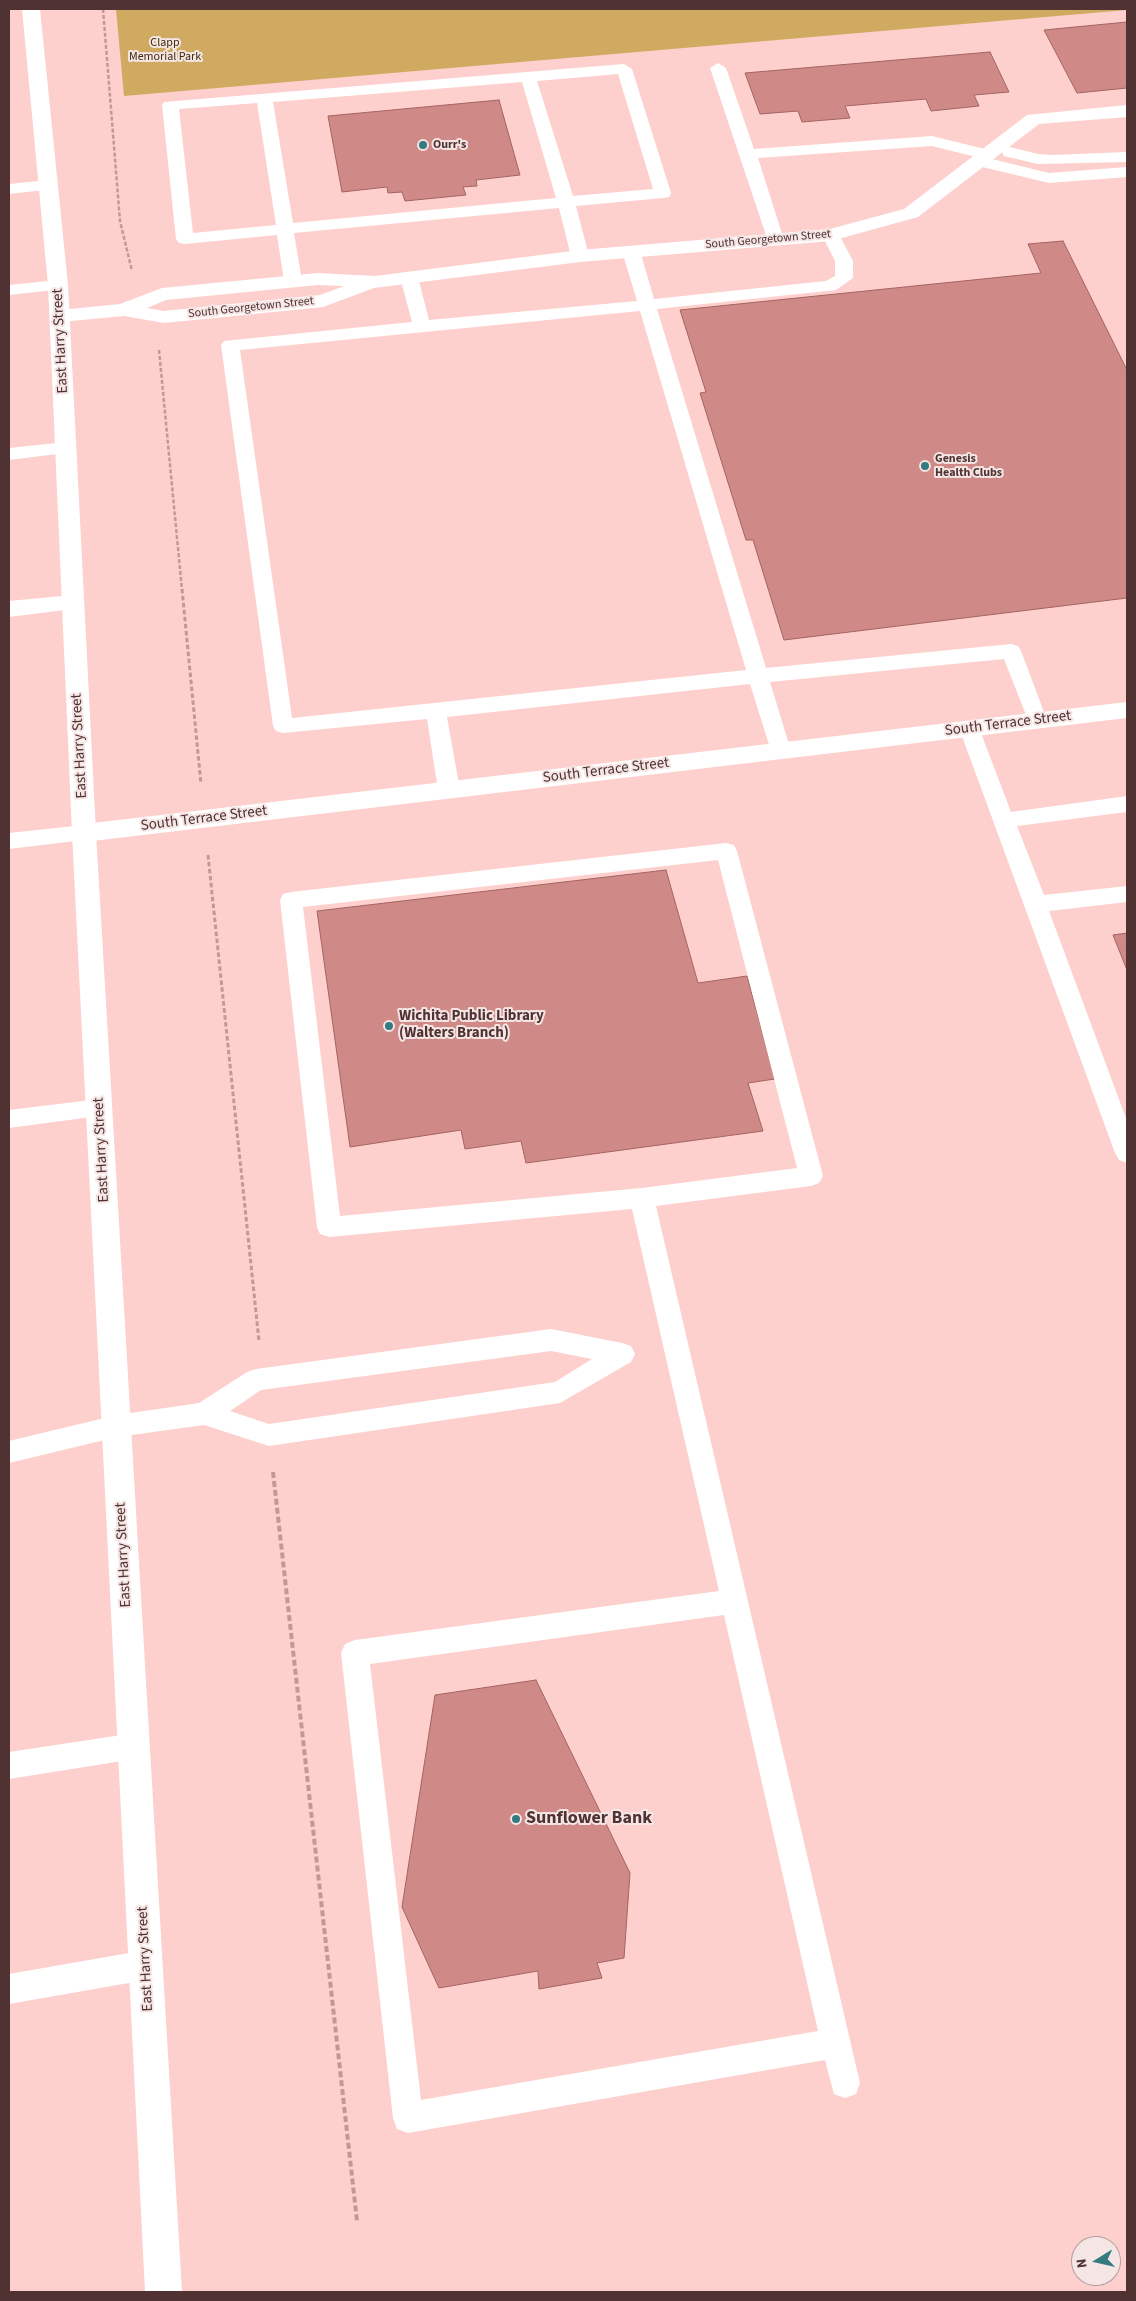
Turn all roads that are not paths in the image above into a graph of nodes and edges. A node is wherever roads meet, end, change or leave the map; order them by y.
1 (31, 9) edge
2 (718, 68) dead end
3 (528, 77) junction
4 (264, 98) junction
5 (1127, 111) edge
6 (748, 154) junction
7 (988, 155) junction
8 (1127, 157) edge
9 (1127, 172) edge
10 (48, 185) junction
11 (9, 189) edge
12 (566, 202) junction
13 (285, 229) junction
14 (831, 235) junction
15 (775, 240) junction
16 (631, 251) junction
17 (580, 256) junction
18 (409, 277) junction
19 (293, 281) junction
20 (375, 282) junction
21 (58, 285) junction
22 (9, 290) edge
23 (647, 305) junction
24 (145, 308) junction
25 (60, 316) junction
26 (422, 326) junction
27 (66, 448) junction
28 (9, 454) edge
29 (72, 602) junction
30 (9, 609) edge
31 (758, 676) junction
32 (1127, 710) edge
33 (436, 711) junction
34 (1037, 720) junction
35 (970, 728) junction
36 (780, 751) junction
37 (449, 790) junction
38 (1127, 804) edge
39 (1006, 820) junction
40 (84, 833) junction
41 (9, 841) edge
42 (1127, 894) edge
43 (1036, 904) junction
44 (99, 1108) junction
45 (9, 1119) edge
46 (1127, 1153) edge
47 (642, 1198) junction
48 (204, 1414) junction
49 (117, 1426) junction
50 (9, 1452) edge
51 (735, 1601) junction
52 (134, 1746) junction
53 (9, 1766) edge
54 (146, 1965) junction
55 (9, 1989) edge
56 (837, 2043) junction
57 (845, 2083) dead end
58 (164, 2292) edge

1 - 10 street, East Harry Street
2 - 6 lane
3 - 4 lane
3 - 12 lane
3 - 12 lane
4 - 13 lane
4 - 13 lane
5 - 7 street, South Georgetown Street
6 - 7 lane
6 - 15 lane
7 - 8 lane
7 - 9 lane
7 - 14 street, South Georgetown Street
10 - 11 lane
10 - 21 street, East Harry Street
12 - 13 lane
12 - 17 lane
13 - 19 lane
14 - 15 street, South Georgetown Street
14 - 23 lane
15 - 16 street, South Georgetown Street
16 - 17 street, South Georgetown Street
16 - 23 lane
17 - 18 street, South Georgetown Street
18 - 20 street, South Georgetown Street
18 - 26 lane
19 - 20 street, South Georgetown Street
19 - 24 street, South Georgetown Street
20 - 24 street, South Georgetown Street
21 - 22 lane
21 - 25 street, East Harry Street
23 - 26 lane
23 - 31 lane
24 - 25 street, South Georgetown Street
25 - 27 street, East Harry Street
26 - 33 lane
27 - 28 lane
27 - 29 street, East Harry Street
29 - 30 street
29 - 40 street, East Harry Street
31 - 33 lane
31 - 34 lane
31 - 36 lane
32 - 34 street, South Terrace Street
33 - 37 lane
34 - 35 street, South Terrace Street
35 - 36 street, South Terrace Street
35 - 39 lane
36 - 37 street, South Terrace Street
37 - 40 street, South Terrace Street
38 - 39 lane
39 - 43 lane
40 - 41 lane
40 - 44 street, East Harry Street
42 - 43 lane
43 - 46 lane
44 - 45 lane
44 - 49 street, East Harry Street
47 - 47 lane
47 - 51 lane
48 - 48 lane
48 - 49 lane
49 - 50 lane
49 - 52 street, East Harry Street
51 - 56 lane
51 - 56 lane
52 - 53 lane
52 - 54 street, East Harry Street
54 - 55 lane
54 - 58 street, East Harry Street
56 - 57 lane

